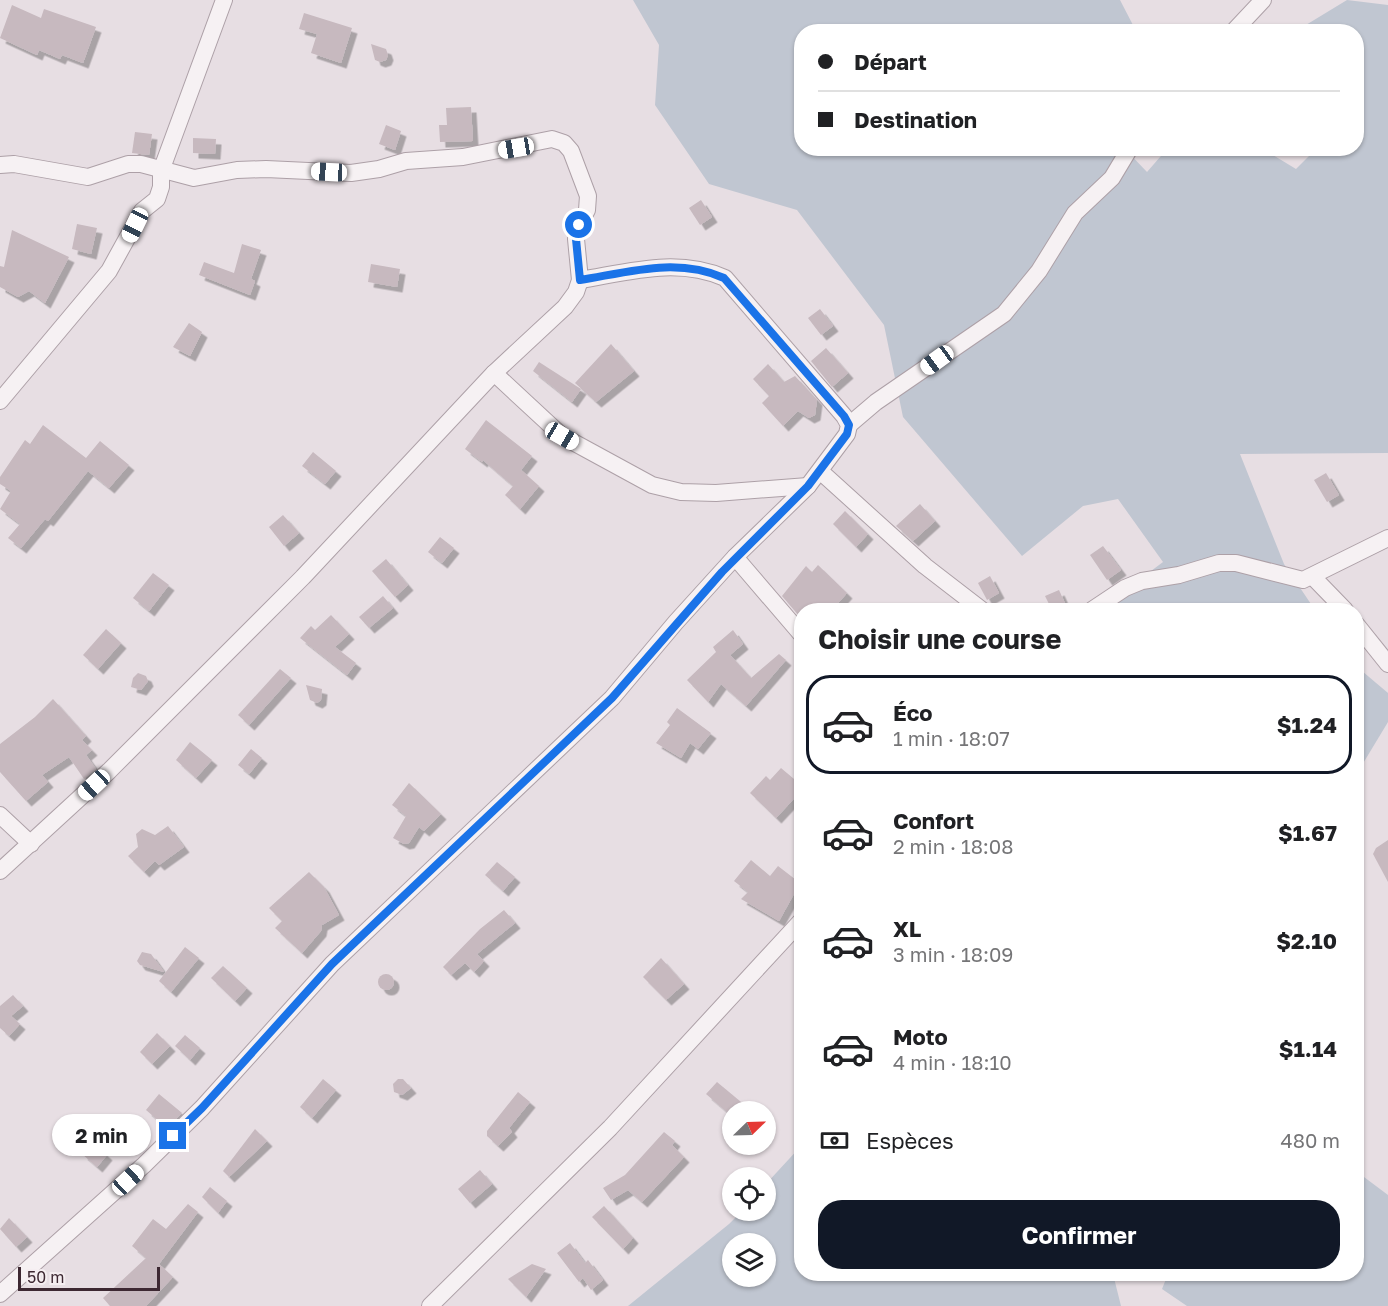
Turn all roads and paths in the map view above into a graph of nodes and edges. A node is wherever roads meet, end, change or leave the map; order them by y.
1 (224, 0) edge
2 (1263, 0) edge
3 (1240, 24) edge
4 (1125, 156) edge
5 (0, 165) edge
6 (161, 171) junction
7 (580, 280) junction
8 (494, 373) junction
9 (0, 401) edge
10 (849, 425) junction
11 (820, 471) junction
12 (808, 486) junction
13 (1388, 538) edge
14 (735, 557) junction
15 (1313, 577) junction
16 (973, 603) edge
17 (1102, 603) edge
18 (1338, 603) edge
19 (794, 626) edge
20 (1364, 634) edge
21 (1388, 664) edge
22 (0, 815) edge
23 (32, 844) junction
24 (0, 871) edge
25 (794, 929) edge
26 (0, 1294) edge
27 (430, 1306) edge

1 - 6 street
2 - 3 street
4 - 10 street
5 - 6 street
6 - 7 street
6 - 9 street
7 - 8 street
7 - 10 street
8 - 12 street
8 - 23 street
10 - 11 street
11 - 12 street
11 - 16 street
12 - 14 street
13 - 15 street
14 - 19 street
14 - 26 street
15 - 17 street
15 - 18 street
20 - 21 street
22 - 23 street
23 - 24 street
25 - 27 street

